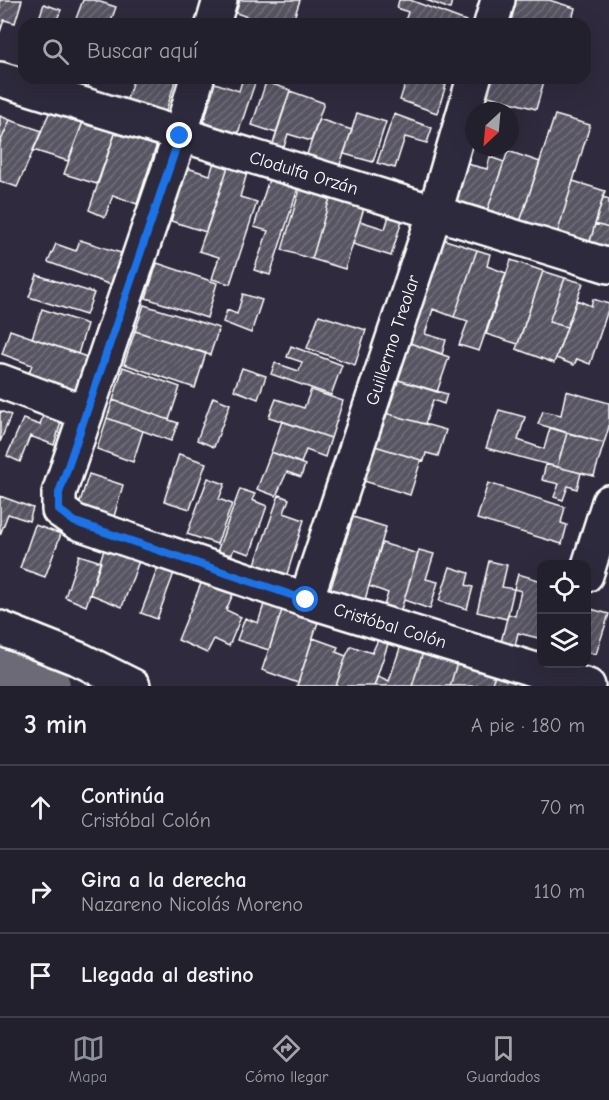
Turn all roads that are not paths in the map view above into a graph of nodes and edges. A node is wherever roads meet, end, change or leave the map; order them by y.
1 (220, 0) edge
2 (498, 0) edge
3 (215, 18) edge
4 (492, 18) edge
5 (0, 79) edge
6 (195, 84) edge
7 (472, 84) edge
8 (180, 136) junction
9 (435, 212) junction
10 (609, 266) edge
11 (0, 381) edge
12 (86, 413) junction
13 (609, 502) edge
14 (591, 560) edge
15 (306, 600) junction
16 (0, 628) edge
17 (556, 675) edge
18 (133, 686) edge
19 (588, 686) edge

1 - 3 street
2 - 4 street
5 - 8 street, Clodulfa Orzán
6 - 8 street
7 - 9 street, Guillermo Treolar
8 - 9 street, Clodulfa Orzán
8 - 12 street
9 - 10 street, Clodulfa Orzán
9 - 15 street, Guillermo Treolar
11 - 12 street
12 - 15 street, Cristóbal Colón
13 - 14 street
15 - 17 street, Cristóbal Colón
16 - 18 street
17 - 19 street, Cristóbal Colón

